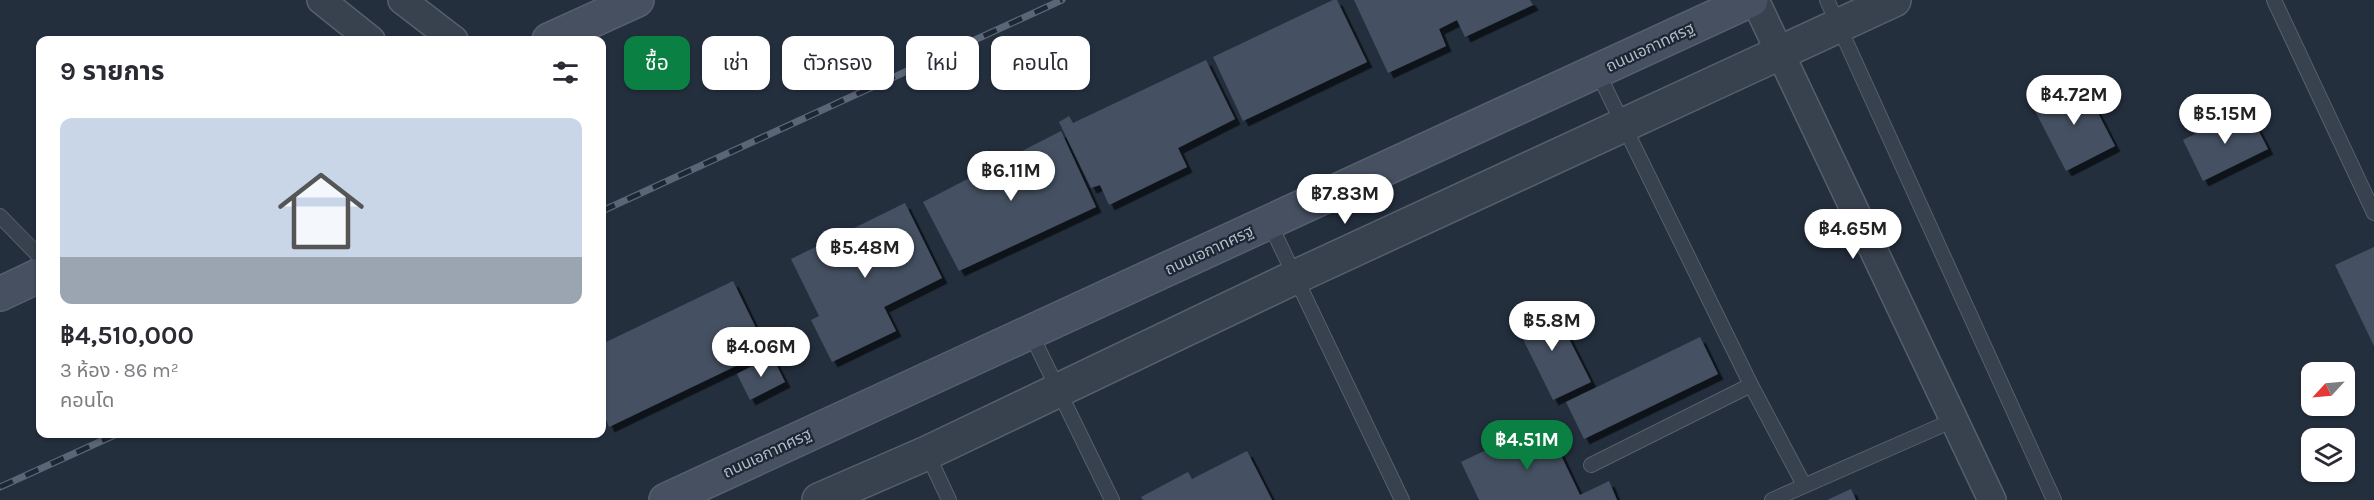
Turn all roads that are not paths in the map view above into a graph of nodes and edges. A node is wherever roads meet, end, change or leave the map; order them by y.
1 (321, 0) edge
2 (402, 0) edge
3 (637, 0) edge
4 (1753, 0) edge
5 (1894, 0) edge
6 (2274, 0) edge
7 (1833, 13) edge
8 (366, 36) edge
9 (449, 36) edge
10 (558, 36) edge
11 (1780, 53) junction
12 (1597, 71) junction
13 (1623, 124) junction
14 (2374, 213) edge
15 (0, 216) edge
16 (1269, 222) junction
17 (36, 253) edge
18 (1294, 276) junction
19 (36, 277) edge
20 (0, 294) edge
21 (1030, 332) junction
22 (1751, 385) junction
23 (1059, 390) junction
24 (1954, 420) junction
25 (927, 453) junction
26 (1591, 465) dead end
27 (1804, 485) junction
28 (666, 500) edge
29 (819, 500) edge
30 (949, 500) edge
31 (1112, 500) edge
32 (1402, 500) edge
33 (1772, 500) edge
34 (1992, 500) edge
35 (2054, 500) edge

1 - 8 street
2 - 9 street
3 - 10 main road
4 - 11 street
4 - 12 main road, ถนนเอกาทศรฐ
5 - 7 street
6 - 14 lane
7 - 11 street
7 - 35 lane
11 - 13 street
11 - 24 street
12 - 13 lane
12 - 16 main road, ถนนเอกาทศรฐ
13 - 18 street
13 - 22 lane
15 - 17 lane
16 - 18 lane
16 - 21 main road, ถนนเอกาทศรฐ
18 - 23 street
18 - 32 lane
19 - 20 main road
21 - 23 lane
21 - 28 main road, ถนนเอกาทศรฐ
22 - 26 lane
22 - 27 lane
23 - 25 street
23 - 31 lane
24 - 27 lane
24 - 34 street
25 - 29 street
25 - 30 lane
27 - 33 lane

